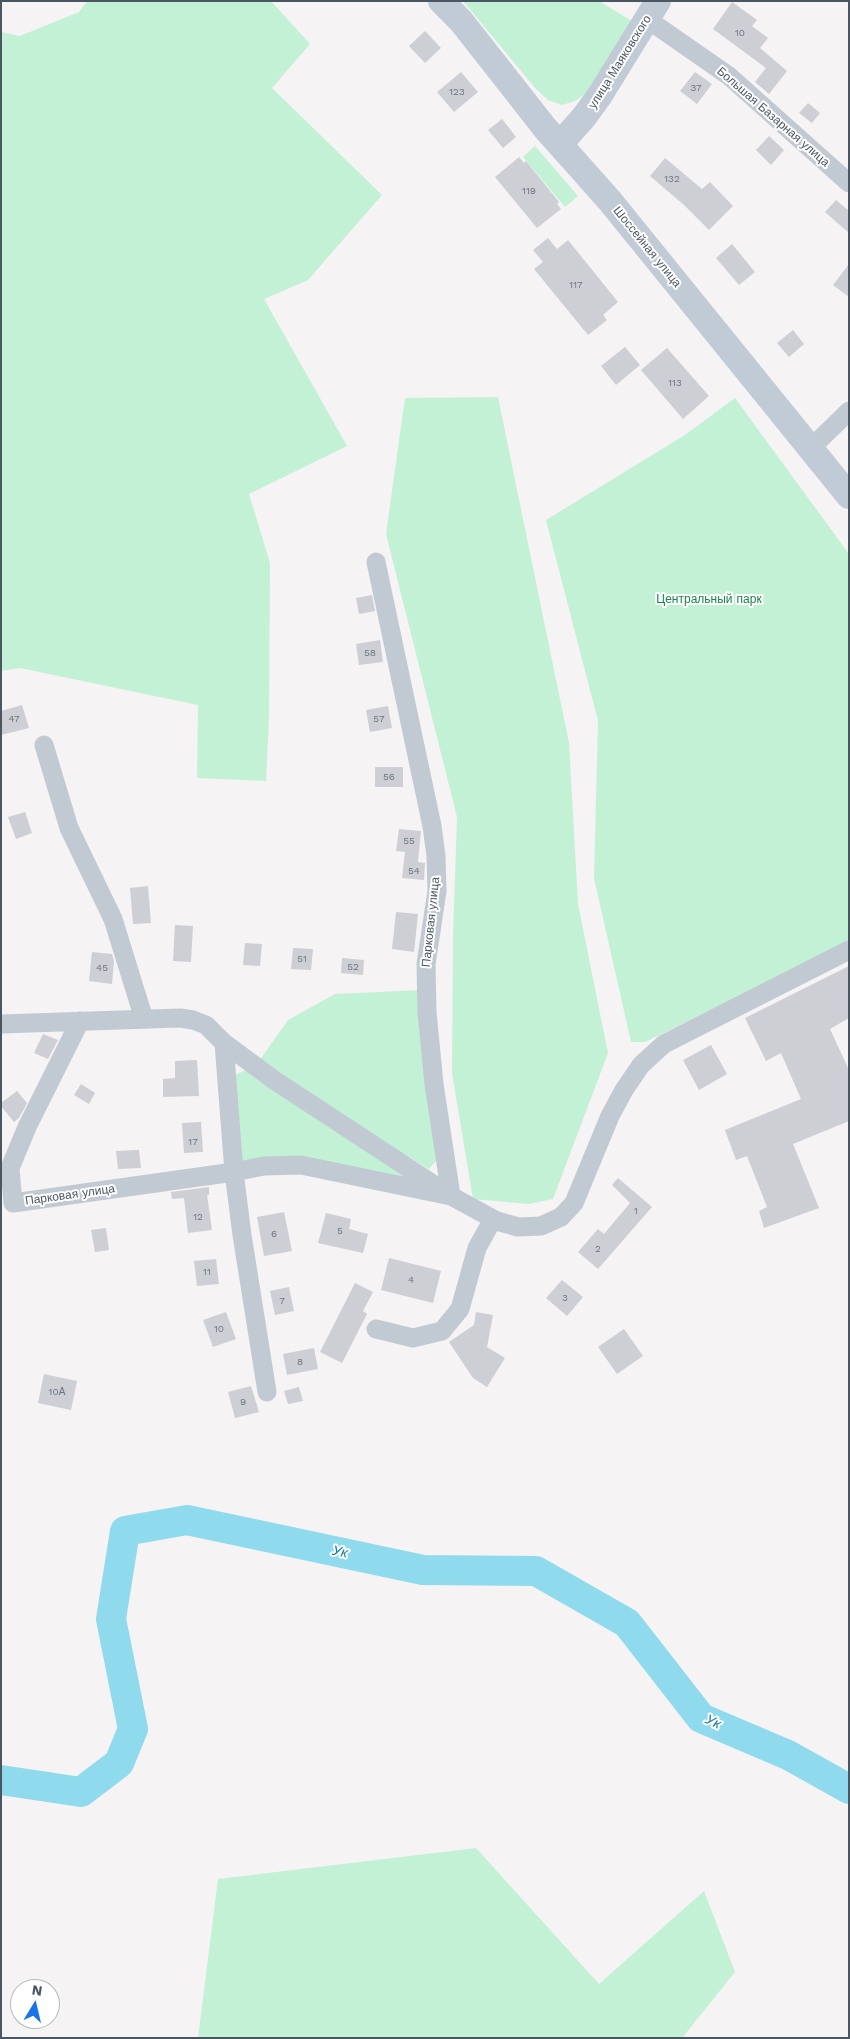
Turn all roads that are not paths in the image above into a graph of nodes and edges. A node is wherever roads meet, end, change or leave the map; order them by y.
1 (441, 1) edge
2 (653, 10) edge
3 (560, 144) junction
4 (849, 183) edge
5 (849, 411) edge
6 (810, 449) junction
7 (849, 496) edge
8 (376, 562) dead end
9 (44, 745) dead end
10 (849, 950) edge
11 (144, 1020) junction
12 (80, 1022) junction
13 (1, 1024) edge
14 (224, 1043) junction
15 (234, 1172) junction
16 (451, 1196) junction
17 (493, 1219) junction
18 (376, 1329) dead end
19 (267, 1392) dead end

1 - 3 main road, Шоссейная улица
2 - 3 main road, улица Маяковского
2 - 4 street, Большая Базарная улица
3 - 6 main road, Шоссейная улица
5 - 6 street
6 - 7 main road, Шоссейная улица
8 - 16 street, Парковая улица
9 - 11 street
10 - 17 street, Парковая улица
11 - 12 street, Парковая улица
11 - 14 street, Парковая улица
12 - 13 street, Парковая улица
12 - 15 street, Парковая улица
14 - 15 street
14 - 16 street, Парковая улица
15 - 16 street, Парковая улица
15 - 19 street
16 - 17 street, Парковая улица
17 - 18 street

